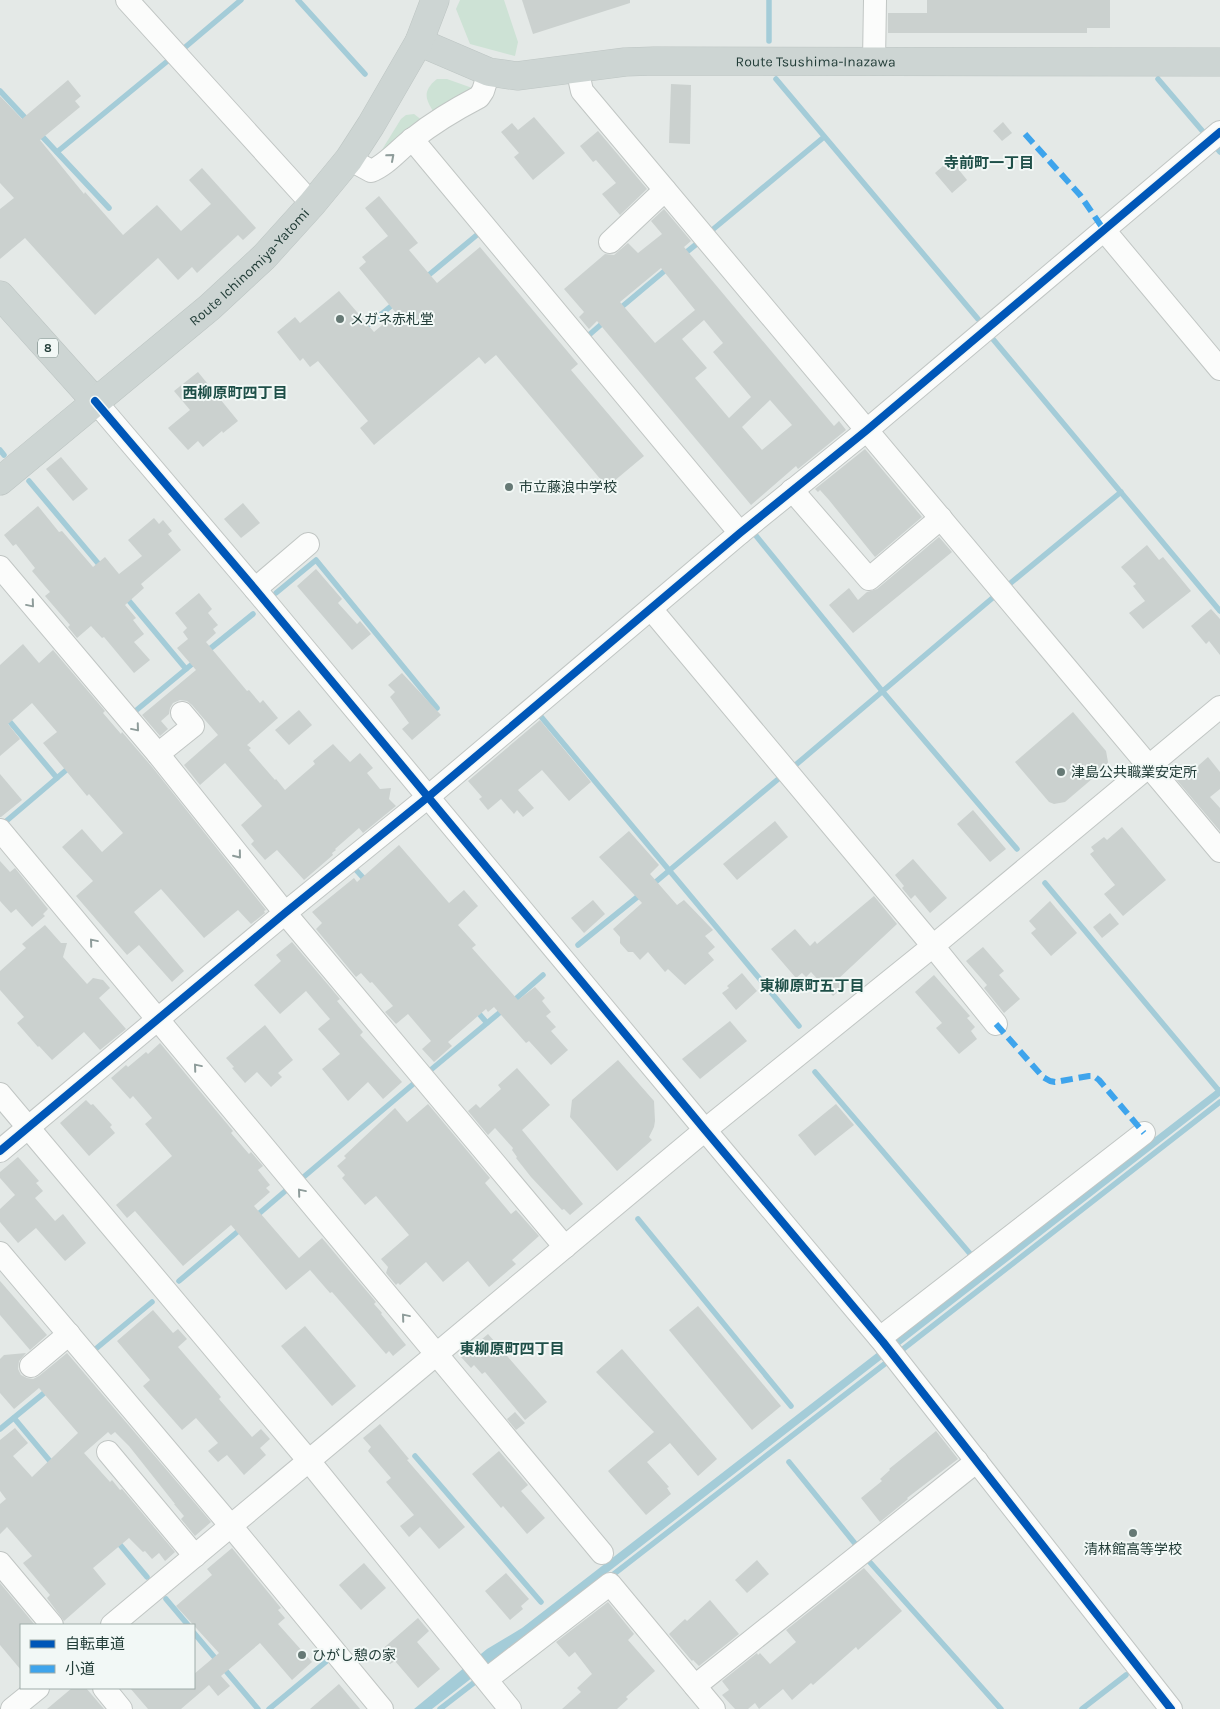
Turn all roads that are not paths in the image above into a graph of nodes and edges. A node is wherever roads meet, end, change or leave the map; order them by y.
1 (127, 0) edge
2 (435, 0) edge
3 (875, 0) edge
4 (419, 42) junction
5 (874, 61) junction
6 (1220, 62) edge
7 (577, 68) junction
8 (489, 72) junction
9 (1220, 132) edge
10 (412, 139) junction
11 (349, 159) junction
12 (665, 190) junction
13 (312, 204) junction
14 (1104, 230) junction
15 (610, 242) dead end
16 (0, 295) edge
17 (1220, 369) edge
18 (95, 401) junction
19 (867, 430) junction
20 (0, 481) edge
21 (792, 490) junction
22 (941, 518) junction
23 (740, 533) junction
24 (308, 544) dead end
25 (0, 567) edge
26 (255, 589) junction
27 (651, 609) junction
28 (1220, 707) edge
29 (182, 713) dead end
30 (158, 754) junction
31 (1149, 766) junction
32 (428, 797) junction
33 (0, 830) edge
34 (1220, 851) edge
35 (285, 914) junction
36 (933, 946) junction
37 (158, 1020) junction
38 (996, 1024) dead end
39 (0, 1094) edge
40 (28, 1127) junction
41 (704, 1130) junction
42 (1144, 1132) dead end
43 (0, 1151) edge
44 (565, 1247) junction
45 (0, 1253) edge
46 (69, 1334) junction
47 (882, 1340) junction
48 (436, 1355) junction
49 (31, 1366) dead end
50 (108, 1452) dead end
51 (309, 1461) junction
52 (977, 1461) junction
53 (231, 1526) junction
54 (602, 1553) dead end
55 (195, 1556) junction
56 (0, 1563) edge
57 (51, 1624) edge
58 (113, 1624) edge
59 (487, 1679) junction
60 (695, 1686) junction
61 (37, 1689) edge
62 (105, 1689) edge
63 (12, 1709) edge
64 (121, 1709) edge
65 (382, 1709) edge
66 (510, 1709) edge
67 (714, 1709) edge
68 (1170, 1709) edge

1 - 13 street
2 - 4 main road, Route Ichinomiya-Yatomi
3 - 5 street
4 - 8 main road, Route Tsushima-Inazawa
4 - 11 main road, Route Ichinomiya-Yatomi
5 - 6 main road, Route Tsushima-Inazawa
5 - 7 main road, Route Tsushima-Inazawa
7 - 8 main road, Route Tsushima-Inazawa
7 - 12 street
8 - 10 street
9 - 14 street
11 -> 10 street
10 - 23 street
11 - 13 main road, Route Ichinomiya-Yatomi
12 - 15 street
12 - 19 street
13 - 18 main road, Route Ichinomiya-Yatomi
14 - 17 street
14 - 19 street
16 - 18 main road, 8
18 - 20 main road, Route Ichinomiya-Yatomi
18 - 26 street
19 - 21 street
19 - 22 street
21 - 22 street
21 - 23 street
22 - 31 street
23 - 27 street
24 - 26 street
25 -> 30 street
26 - 32 street
27 - 32 street
27 - 36 street
28 - 31 street
29 - 30 street
30 -> 35 street
31 - 34 street
31 - 36 street
32 - 35 street
32 - 41 street
37 -> 33 street
35 - 37 street
35 - 44 street
36 - 38 street
36 - 41 street
37 - 40 street
48 -> 37 street
39 - 40 street
40 - 43 street
40 - 51 street
41 - 44 street
41 - 47 street
42 - 47 street
44 - 48 street
45 - 46 street
46 - 49 street
46 - 53 street
47 - 52 street
48 - 51 street
48 - 54 street
50 - 55 street
51 - 53 street
51 - 59 street
52 - 60 street
52 - 68 street
53 - 55 street
53 - 65 street
55 - 58 street
56 - 57 street
59 - 60 street
59 - 66 street
60 - 67 street
61 - 63 street
62 - 64 street

